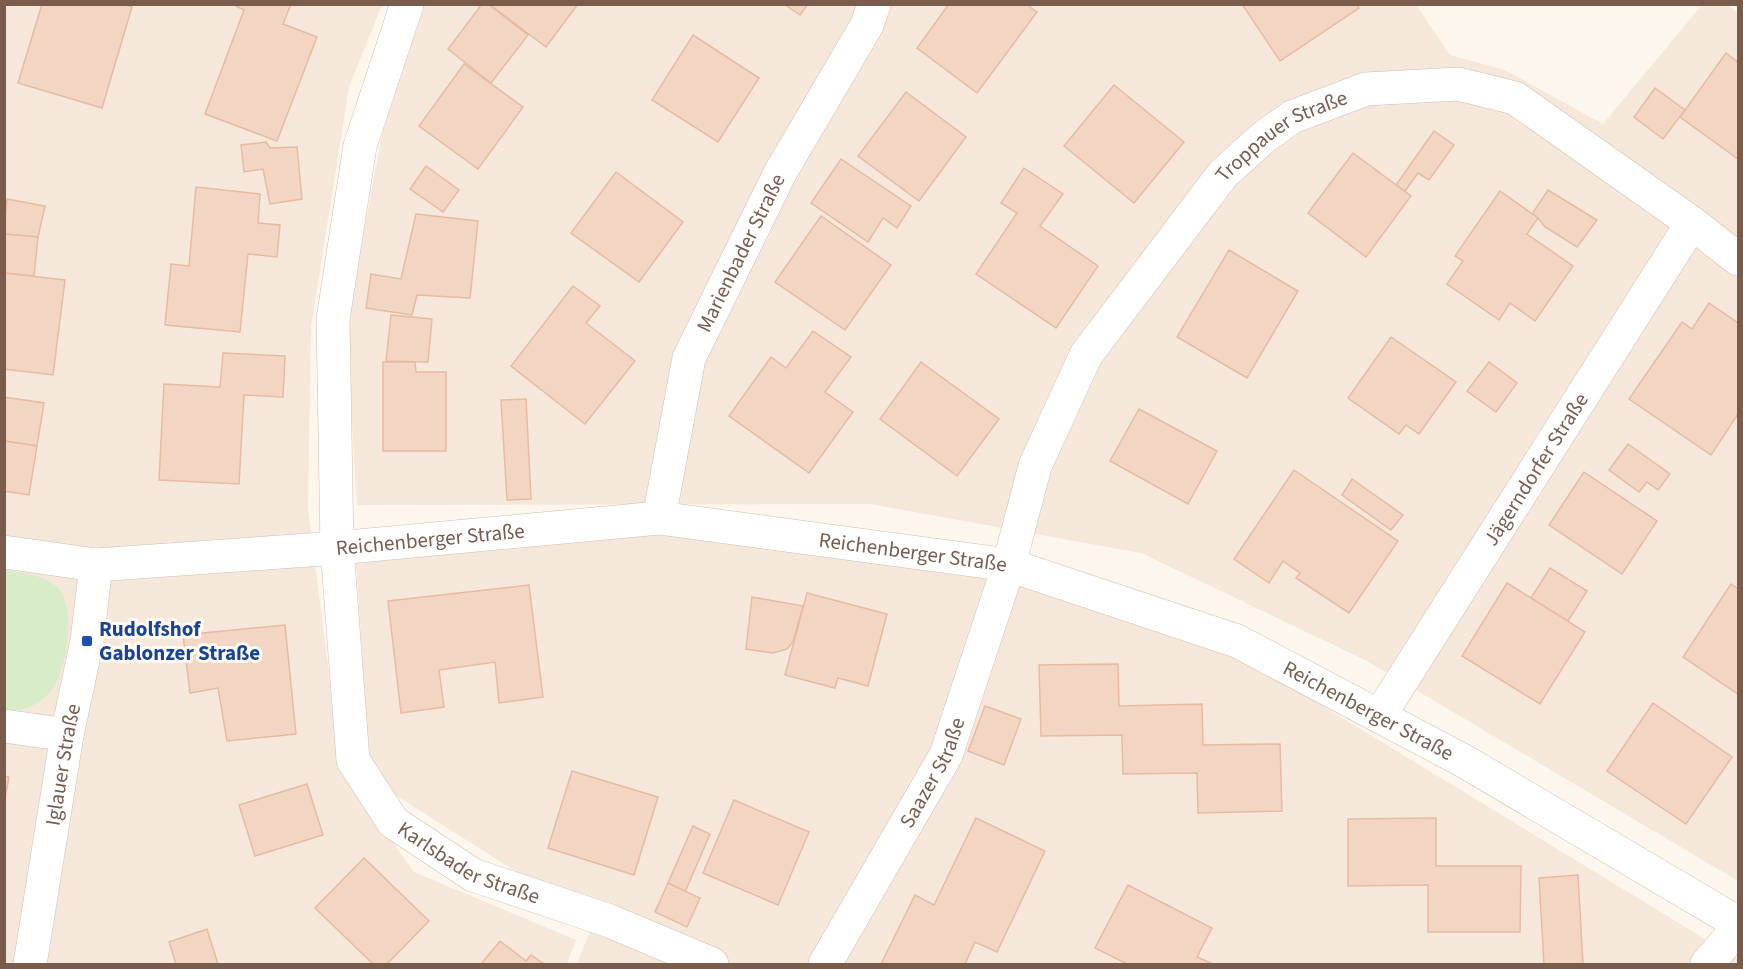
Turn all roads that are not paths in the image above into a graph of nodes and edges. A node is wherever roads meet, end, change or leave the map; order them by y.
1 (407, 4) edge
2 (874, 4) edge
3 (1692, 223) junction
4 (1738, 259) edge
5 (659, 518) junction
6 (337, 548) junction
7 (4, 552) edge
8 (96, 566) junction
9 (1009, 566) junction
10 (1380, 715) junction
11 (4, 726) edge
12 (68, 735) junction
13 (1738, 926) edge
14 (30, 964) edge
15 (712, 964) edge
16 (825, 964) edge
17 (1707, 964) edge

1 - 6 street
2 - 5 street, Marienbader Straße
3 - 4 street, Troppauer Straße
3 - 9 street, Troppauer Straße
3 - 10 street, Jägerndorfer Straße
5 - 6 street, Reichenberger Straße
5 - 9 street, Reichenberger Straße
6 - 8 street, Reichenberger Straße
6 - 15 street, Karlsbader Straße
7 - 8 street, Reichenberger Straße
8 - 12 street, Iglauer Straße
9 - 10 street, Reichenberger Straße
9 - 16 street, Saazer Straße
10 - 13 street, Reichenberger Straße
11 - 12 street
12 - 14 street, Iglauer Straße
13 - 17 street

